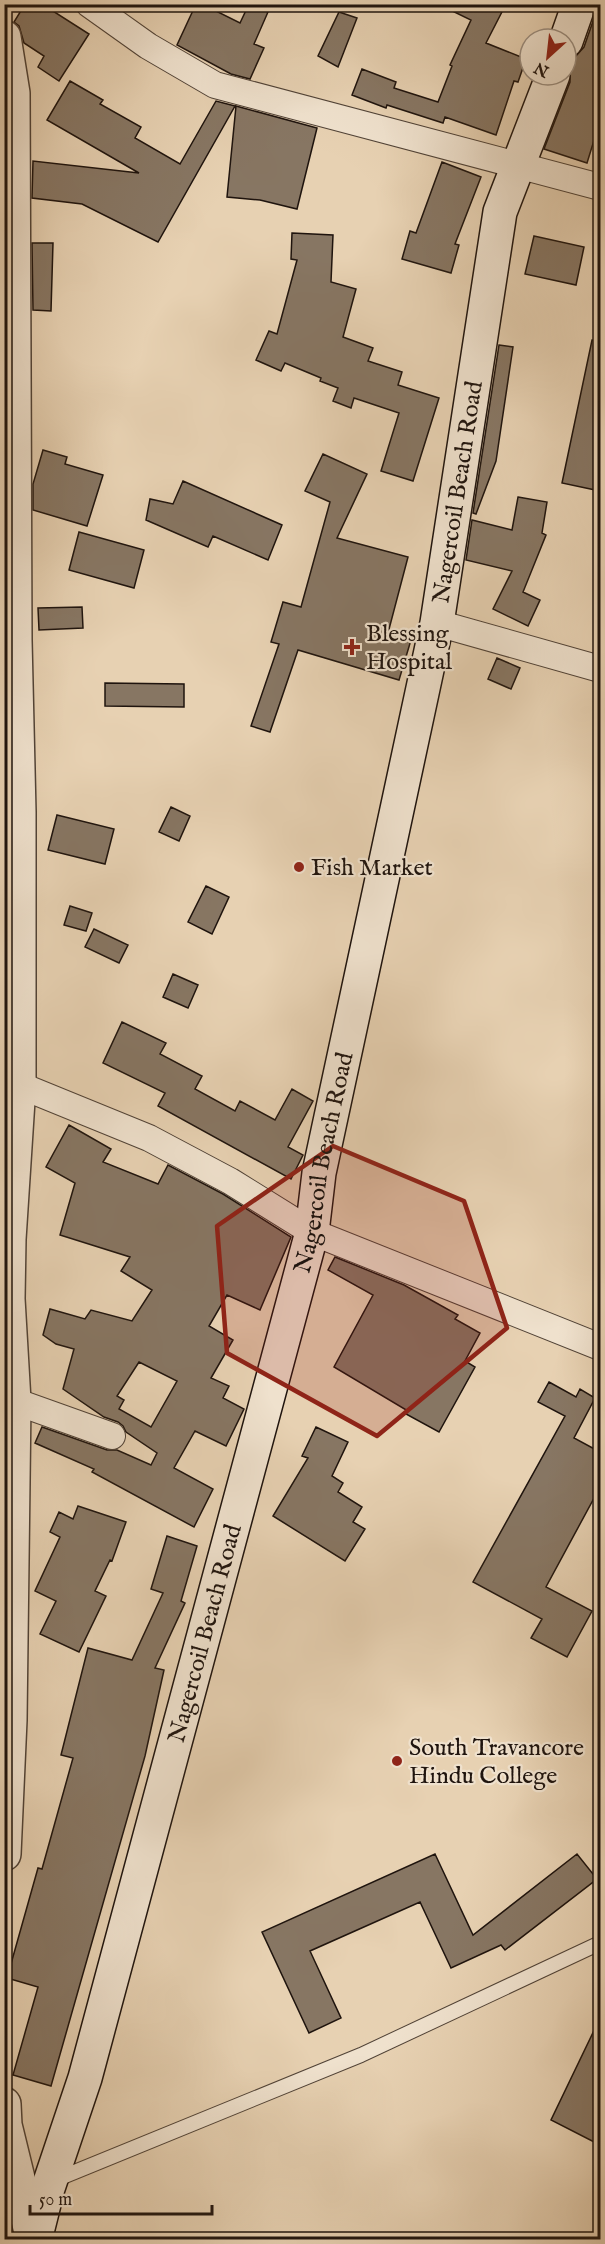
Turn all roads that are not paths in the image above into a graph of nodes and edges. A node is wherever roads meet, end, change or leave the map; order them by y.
1 (89, 4) edge
2 (579, 4) edge
3 (571, 27) edge
4 (4, 37) edge
5 (549, 87) edge
6 (520, 165) junction
7 (600, 187) edge
8 (437, 623) junction
9 (600, 669) edge
10 (12, 812) edge
11 (19, 1085) junction
12 (312, 1232) junction
13 (7, 1238) edge
14 (600, 1347) edge
15 (14, 1401) junction
16 (112, 1436) dead end
17 (7, 1721) edge
18 (4, 1854) edge
19 (600, 1943) edge
20 (4, 2104) edge
21 (50, 2182) junction
22 (34, 2240) edge

1 - 6 street
2 - 3 main road
4 - 10 main road
5 - 6 main road, Nagercoil Beach Road
6 - 7 street
6 - 8 main road, Nagercoil Beach Road
8 - 9 street
8 - 12 main road, Nagercoil Beach Road
10 - 11 main road
11 - 12 street
11 - 13 main road
12 - 14 street
12 - 21 main road, Nagercoil Beach Road
13 - 15 main road
15 - 16 street
15 - 17 main road
17 - 18 main road
19 - 21 lane
20 - 22 main road
21 - 22 main road, Nagercoil Beach Road

